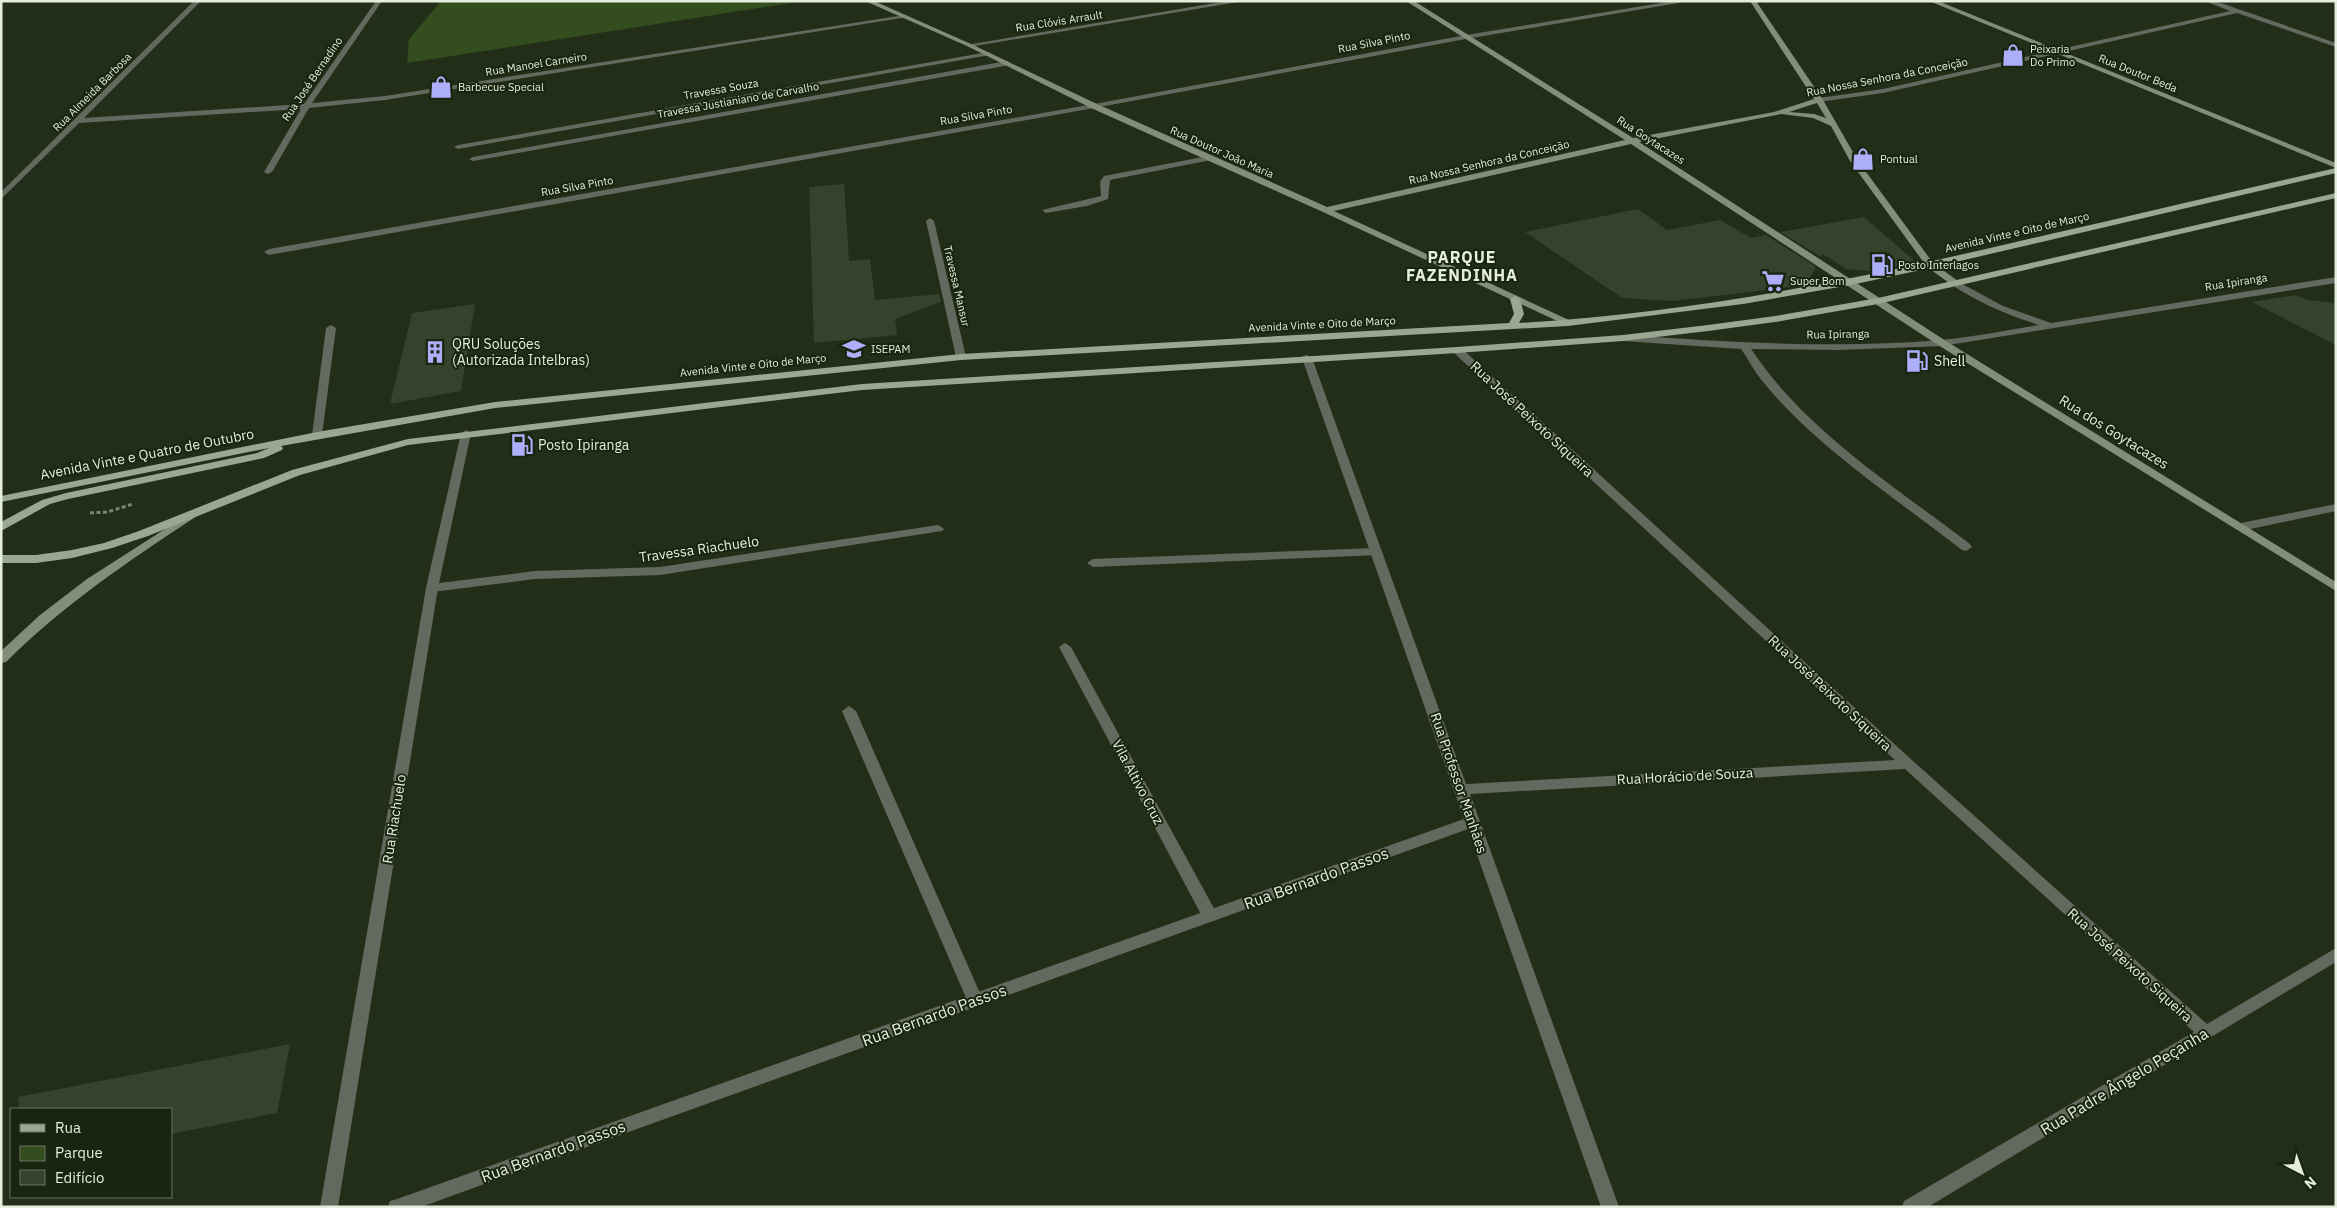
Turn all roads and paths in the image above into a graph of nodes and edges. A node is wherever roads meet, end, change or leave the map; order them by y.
1 (198, 1) edge
2 (379, 1) edge
3 (868, 1) edge
4 (1241, 1) edge
5 (1409, 1) edge
6 (1688, 1) edge
7 (1753, 1) edge
8 (1932, 1) edge
9 (2208, 1) edge
10 (2238, 11) junction
11 (905, 17) junction
12 (1466, 37) junction
13 (969, 45) junction
14 (2336, 45) edge
15 (2057, 53) junction
16 (988, 54) junction
17 (1007, 63) junction
18 (1819, 100) junction
19 (306, 106) junction
20 (1094, 106) junction
21 (1775, 114) junction
22 (79, 121) junction
23 (1834, 124) junction
24 (1632, 141) junction
25 (458, 146) dead end
26 (1208, 158) junction
27 (473, 159) dead end
28 (2336, 168) edge
29 (268, 172) dead end
30 (2336, 195) edge
31 (1, 197) edge
32 (1046, 210) dead end
33 (1326, 210) junction
34 (930, 221) dead end
35 (269, 252) dead end
36 (1930, 265) junction
37 (2335, 280) edge
38 (1851, 282) junction
39 (1955, 283) junction
40 (1514, 299) junction
41 (1878, 301) junction
42 (1568, 323) junction
43 (1513, 325) junction
44 (2052, 325) junction
45 (331, 328) dead end
46 (1623, 338) junction
47 (1942, 343) junction
48 (1744, 346) junction
49 (1457, 350) junction
50 (961, 356) junction
51 (1307, 358) junction
52 (466, 433) junction
53 (316, 435) junction
54 (299, 438) junction
55 (1, 498) edge
56 (2336, 507) edge
57 (196, 512) junction
58 (2241, 527) junction
59 (1, 528) edge
60 (938, 529) dead end
61 (1966, 547) dead end
62 (1376, 552) junction
63 (1, 559) edge
64 (1093, 563) dead end
65 (2336, 587) edge
66 (432, 588) junction
67 (1065, 647) dead end
68 (1, 658) edge
69 (849, 712) dead end
70 (1908, 764) junction
71 (1462, 789) junction
72 (1472, 822) junction
73 (1210, 916) junction
74 (2336, 954) edge
75 (975, 1000) junction
76 (2206, 1033) junction
77 (329, 1207) edge
78 (397, 1207) edge
79 (1610, 1207) edge
80 (1911, 1207) edge

1 - 22 street, Rua Almeida Barbosa
2 - 19 street, Rua José Bernadino
3 - 11 street, Rua Doutor João Maria
4 - 13 street, Rua Clóvis Arrault
5 - 12 street, Rua Goytacazes
6 - 12 street, Rua Silva Pinto
7 - 18 street
8 - 15 street, Rua Doutor Beda
9 - 10 street
10 - 14 street
10 - 15 street, Rua Nossa Senhora da Conceição
11 - 13 street, Rua Doutor João Maria
11 - 19 street, Rua Manoel Carneiro
12 - 20 street, Rua Silva Pinto
12 - 24 street, Rua Goytacazes
13 - 16 street, Rua Doutor João Maria
15 - 18 street, Rua Nossa Senhora da Conceição
15 - 28 street, Rua Doutor Beda
16 - 17 street, Rua Doutor João Maria
16 - 25 street, Travessa Souza
17 - 20 street, Rua Doutor João Maria
17 - 27 street, Travessa Justianiano de Carvalho
18 - 21 street, Rua Nossa Senhora da Conceição
18 - 23 street
19 - 22 street, Rua Manoel Carneiro
19 - 29 street, Rua José Bernadino
20 - 26 street, Rua Doutor João Maria
20 - 35 street, Rua Silva Pinto
21 - 23 street, Rua Nossa Senhora da Conceição
21 - 24 street, Rua Nossa Senhora da Conceição
22 - 31 street, Rua Almeida Barbosa
23 - 36 street
24 - 33 street, Rua Nossa Senhora da Conceição
24 - 38 street, Rua Goytacazes
26 - 32 street
26 - 33 street, Rua Doutor João Maria
28 - 36 main road, Avenida Vinte e Oito de Março
30 - 39 main road
33 - 40 street, Rua Doutor João Maria
34 - 50 street, Travessa Mansur
36 - 38 main road, Avenida Vinte e Oito de Março
36 - 39 street
37 - 44 street, Rua Ipiranga
38 - 41 street, Rua Goytacazes
38 - 42 main road, Avenida Vinte e Oito de Março
39 - 41 main road
39 - 44 street, Rua Ipiranga
40 - 42 street, Rua Doutor João Maria
40 - 43 main road
41 - 46 main road
41 - 47 street, Rua dos Goytacazes
42 - 43 main road, Avenida Vinte e Oito de Março
42 - 46 main road
43 - 50 main road, Avenida Vinte e Oito de Março
44 - 47 street, Rua Ipiranga
45 - 53 street
46 - 48 street, Rua Ipiranga
46 - 49 main road
47 - 48 street, Rua Ipiranga
47 - 58 street, Rua dos Goytacazes
48 - 61 street
49 - 51 main road
49 - 70 street, Rua José Peixoto Siqueira
50 - 53 main road, Avenida Vinte e Oito de Março
51 - 52 main road
51 - 62 street, Rua Professor Manhães
52 - 57 main road
52 - 66 street, Rua Riachuelo
53 - 54 main road, Avenida Vinte e Oito de Março
54 - 55 main road, Avenida Vinte e Quatro de Outubro
54 - 59 main road
56 - 58 street
57 - 63 main road
57 - 68 street
58 - 65 street, Rua dos Goytacazes
60 - 66 street, Travessa Riachuelo
62 - 64 street
62 - 71 street, Rua Professor Manhães
66 - 77 street, Rua Riachuelo
67 - 73 street, Vila Altivo Cruz
69 - 75 street
70 - 71 street, Rua Horácio de Souza
70 - 76 street, Rua José Peixoto Siqueira
71 - 72 street, Rua Professor Manhães
72 - 73 street, Rua Bernardo Passos
72 - 79 street, Rua Professor Manhães
73 - 75 street, Rua Bernardo Passos
74 - 76 street, Rua Padre Ângelo Peçanha
75 - 78 street, Rua Bernardo Passos
76 - 80 street, Rua Padre Ângelo Peçanha

